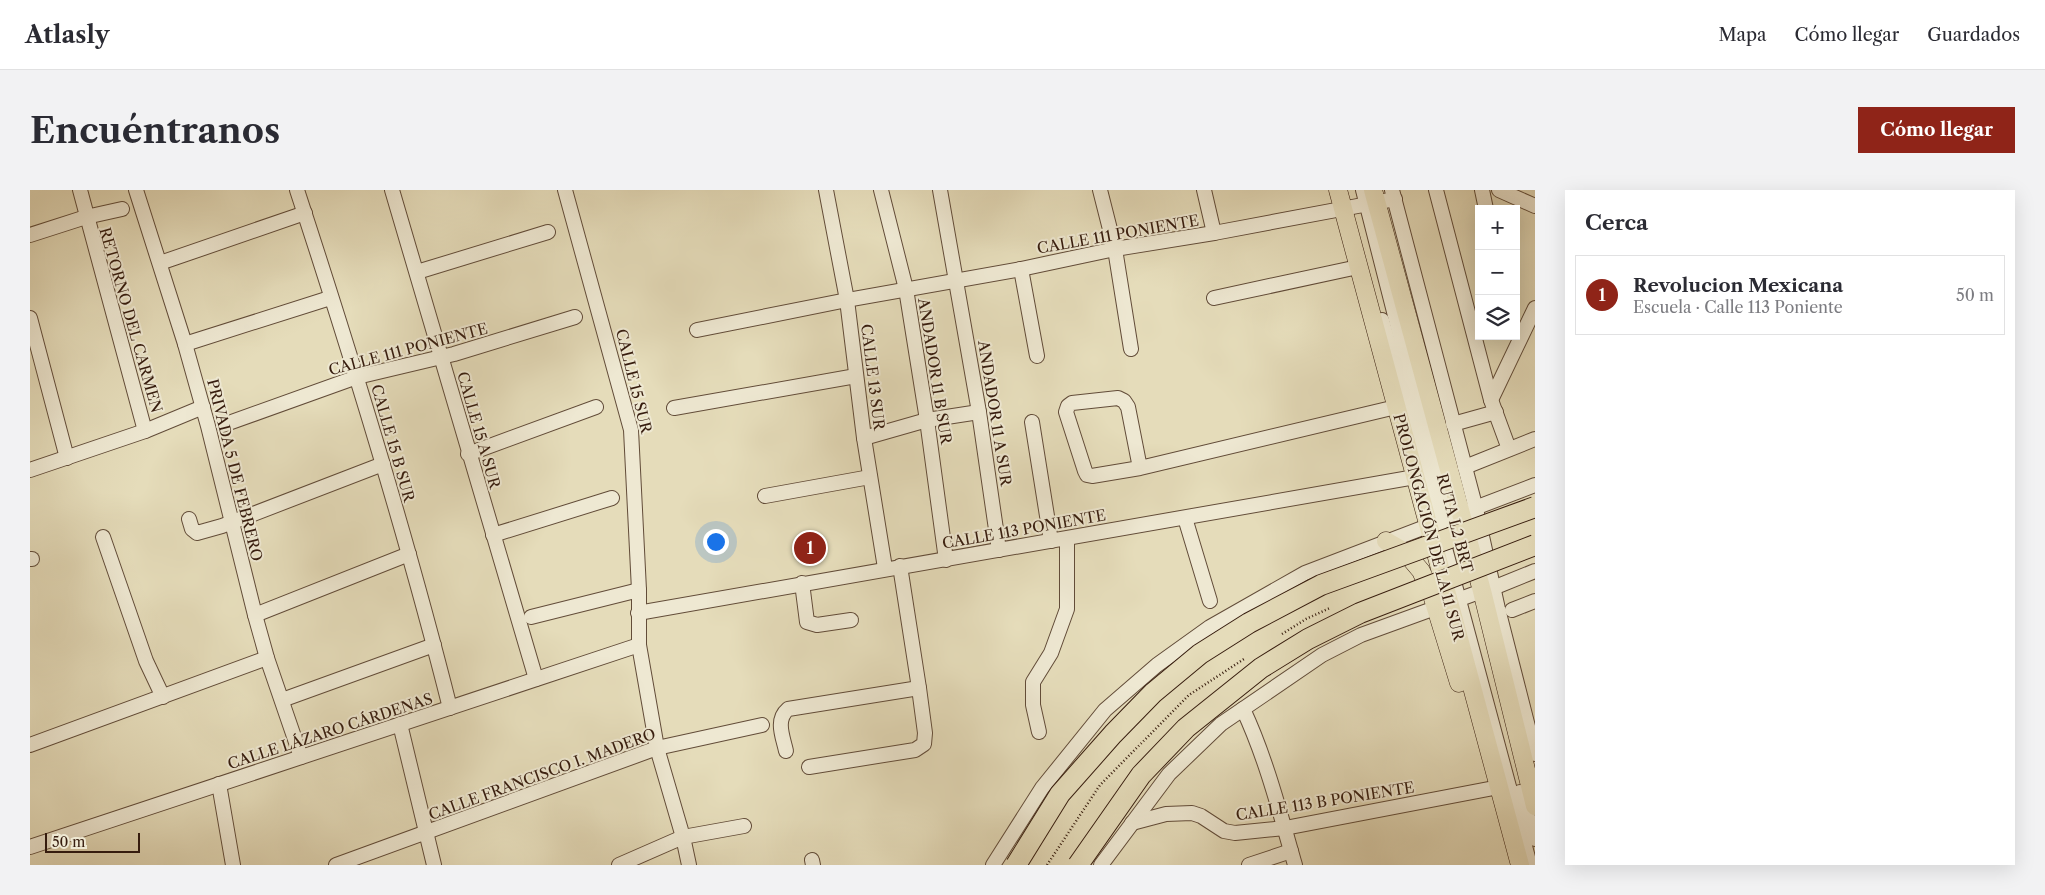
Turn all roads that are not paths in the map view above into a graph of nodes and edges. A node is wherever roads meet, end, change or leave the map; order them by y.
1 (80, 190) edge
2 (136, 190) edge
3 (297, 190) edge
4 (392, 190) edge
5 (565, 190) edge
6 (826, 190) edge
7 (881, 190) edge
8 (940, 190) edge
9 (1100, 190) edge
10 (1204, 190) edge
11 (1338, 190) edge
12 (1346, 190) edge
13 (1363, 190) edge
14 (1436, 190) edge
15 (1482, 190) edge
16 (1499, 190) edge
17 (1394, 195) edge
18 (1372, 199) edge
19 (1485, 205) edge
20 (1535, 206) edge
21 (1347, 208) junction
22 (122, 209) dead end
23 (304, 213) junction
24 (86, 217) junction
25 (548, 232) dead end
26 (1214, 234) junction
27 (30, 235) edge
28 (1115, 249) junction
29 (160, 263) junction
30 (1358, 267) junction
31 (1021, 269) junction
32 (417, 272) junction
33 (956, 281) junction
34 (906, 289) junction
35 (330, 298) junction
36 (1214, 298) dead end
37 (847, 300) junction
38 (1535, 308) edge
39 (574, 317) dead end
40 (30, 318) edge
41 (698, 330) dead end
42 (186, 344) junction
43 (1131, 349) dead end
44 (1037, 356) dead end
45 (441, 358) junction
46 (856, 376) junction
47 (357, 377) junction
48 (1494, 406) junction
49 (203, 407) junction
50 (596, 407) dead end
51 (1396, 407) junction
52 (674, 408) dead end
53 (979, 412) junction
54 (927, 420) junction
55 (1032, 422) dead end
56 (1453, 424) junction
57 (223, 425) dead end
58 (146, 431) junction
59 (864, 438) junction
60 (1535, 439) edge
61 (1509, 449) junction
62 (468, 454) junction
63 (67, 458) junction
64 (382, 464) junction
65 (1465, 467) junction
66 (1140, 468) junction
67 (30, 470) edge
68 (870, 477) junction
69 (1415, 478) junction
70 (1535, 485) edge
71 (765, 496) dead end
72 (612, 498) dead end
73 (1535, 507) edge
74 (1185, 518) junction
75 (1450, 518) junction
76 (188, 519) dead end
77 (232, 520) junction
78 (493, 535) junction
79 (103, 538) dead end
80 (1067, 539) junction
81 (1051, 541) junction
82 (1386, 542) junction
83 (1535, 545) edge
84 (999, 550) junction
85 (409, 554) junction
86 (946, 560) junction
87 (892, 567) junction
88 (1535, 571) edge
89 (802, 583) junction
90 (639, 590) junction
91 (1470, 596) junction
92 (1210, 601) dead end
93 (1535, 601) edge
94 (1512, 610) dead end
95 (638, 613) junction
96 (255, 615) junction
97 (531, 617) dead end
98 (851, 620) dead end
99 (434, 645) junction
100 (639, 645) junction
101 (267, 658) junction
102 (536, 679) junction
103 (919, 688) junction
104 (163, 697) junction
105 (282, 700) junction
106 (450, 708) junction
107 (1242, 709) junction
108 (1535, 717) edge
109 (400, 724) junction
110 (762, 724) dead end
111 (1039, 732) dead end
112 (30, 745) edge
113 (657, 748) junction
114 (786, 751) dead end
115 (1535, 754) edge
116 (301, 757) junction
117 (809, 766) dead end
118 (219, 784) junction
119 (1521, 791) edge
120 (1132, 823) junction
121 (744, 826) dead end
122 (1286, 828) junction
123 (426, 833) junction
124 (683, 837) junction
125 (1535, 839) edge
126 (30, 847) edge
127 (1293, 858) edge
128 (233, 865) edge
129 (336, 865) edge
130 (434, 865) edge
131 (619, 865) edge
132 (689, 865) edge
133 (993, 865) edge
134 (1016, 865) edge
135 (1078, 865) edge
136 (1101, 865) edge
137 (1249, 865) edge
138 (1520, 865) edge
139 (1530, 865) edge

1 - 24 street, RETORNO DEL CARMEN
2 - 29 street, PRIVADA 5 DE FEBRERO
3 - 23 street, CALLE 15 B SUR
4 - 32 street, CALLE 15 A SUR
5 - 90 street, CALLE 15 SUR
6 - 37 street, CALLE 13 SUR
7 - 34 street, ANDADOR 11 B SUR
8 - 33 street, ANDADOR 11 A SUR
9 - 28 street
10 - 26 street
11 - 21 main road, PROLONGACIÓN DE LA 11 SUR
12 - 21 street, RUTA L2 BRT
13 - 18 street
14 - 48 street
15 - 19 street
16 - 20 street
17 - 18 street, CALLE 111 PONIENTE
17 - 56 street
18 - 21 street, CALLE 111 PONIENTE
18 - 75 main road, PROLONGACIÓN DE LA 11 SUR
21 - 26 street, CALLE 111 PONIENTE
21 - 30 main road, PROLONGACIÓN DE LA 11 SUR
21 - 75 street, RUTA L2 BRT
22 - 24 street
23 - 29 street
23 - 35 street, CALLE 15 B SUR
24 - 27 street
24 - 58 street, RETORNO DEL CARMEN
25 - 32 street
26 - 28 street, CALLE 111 PONIENTE
28 - 31 street, CALLE 111 PONIENTE
28 - 43 street
29 - 42 street, PRIVADA 5 DE FEBRERO
30 - 36 street
30 - 51 main road, PROLONGACIÓN DE LA 11 SUR
31 - 33 street, CALLE 111 PONIENTE
31 - 44 street
32 - 45 street, CALLE 15 A SUR
33 - 34 street, CALLE 111 PONIENTE
33 - 53 street, ANDADOR 11 A SUR
34 - 37 street, CALLE 111 PONIENTE
34 - 54 street, ANDADOR 11 B SUR
35 - 42 street
35 - 47 street, CALLE 15 B SUR
37 - 41 street, CALLE 111 PONIENTE
37 - 46 street, CALLE 13 SUR
38 - 48 street
39 - 45 street, CALLE 111 PONIENTE
40 - 63 street
42 - 49 street, PRIVADA 5 DE FEBRERO
45 - 47 street, CALLE 111 PONIENTE
45 - 62 street, CALLE 15 A SUR
46 - 52 street
46 - 59 street, CALLE 13 SUR
47 - 57 street, CALLE 111 PONIENTE
47 - 64 street, CALLE 15 B SUR
48 - 56 street
48 - 61 street
49 - 58 street
49 - 77 street, PRIVADA 5 DE FEBRERO
50 - 62 street
51 - 66 street
51 - 69 main road, PROLONGACIÓN DE LA 11 SUR
53 - 54 street
53 - 84 street, ANDADOR 11 A SUR
54 - 59 street
54 - 86 street, ANDADOR 11 B SUR
55 - 81 street
56 - 65 street
58 - 63 street
59 - 68 street, CALLE 13 SUR
60 - 61 street
61 - 65 street
62 - 78 street, CALLE 15 A SUR
63 - 67 street
64 - 77 street
64 - 85 street, CALLE 15 B SUR
65 - 75 street
66 - 66 street
68 - 71 street
68 - 87 street, CALLE 13 SUR
69 - 74 street, CALLE 113 PONIENTE
69 - 75 main road, PROLONGACIÓN DE LA 11 SUR
70 - 75 street
72 - 78 street
73 - 134 highway, bridge
74 - 80 street, CALLE 113 PONIENTE
74 - 92 street
75 - 82 street
75 - 91 main road, PROLONGACIÓN DE LA 11 SUR
75 - 91 main road, PROLONGACIÓN DE LA 11 SUR
76 - 77 street
77 - 96 street, PRIVADA 5 DE FEBRERO
78 - 102 street, CALLE 15 A SUR
79 - 104 street
80 - 81 street, CALLE 113 PONIENTE
80 - 111 street
81 - 84 street, CALLE 113 PONIENTE
82 - 91 main road
82 - 133 street
83 - 135 highway, bridge
84 - 86 street, CALLE 113 PONIENTE
85 - 96 street
85 - 99 street, CALLE 15 B SUR
86 - 87 street, CALLE 113 PONIENTE
87 - 89 street, CALLE 113 PONIENTE
87 - 103 street, CALLE 13 SUR
88 - 91 street
89 - 95 street, CALLE 113 PONIENTE
89 - 98 street
90 - 95 street, CALLE 15 SUR
90 - 97 street
91 - 107 street
91 - 108 street
91 - 115 street
91 - 119 main road, PROLONGACIÓN DE LA 11 SUR
91 - 119 street
91 - 119 main road
93 - 94 street
95 - 100 street, CALLE 15 SUR
96 - 101 street, PRIVADA 5 DE FEBRERO
99 - 105 street
99 - 106 street, CALLE 15 B SUR
100 - 102 street, CALLE LÁZARO CÁRDENAS
100 - 113 street, CALLE 15 SUR
101 - 104 street
101 - 105 street, PRIVADA 5 DE FEBRERO
102 - 106 street, CALLE LÁZARO CÁRDENAS
103 - 114 street
103 - 117 street, CALLE 13 SUR
104 - 112 street
105 - 116 street, PRIVADA 5 DE FEBRERO
106 - 109 street, CALLE LÁZARO CÁRDENAS
107 - 120 street
107 - 122 street
109 - 116 street, CALLE LÁZARO CÁRDENAS
109 - 123 street
110 - 113 street, CALLE FRANCISCO I. MADERO
113 - 123 street, CALLE FRANCISCO I. MADERO
113 - 124 street, CALLE 15 SUR
116 - 118 street, CALLE LÁZARO CÁRDENAS
118 - 126 street, CALLE LÁZARO CÁRDENAS
118 - 128 street
119 - 122 street, CALLE 113 B PONIENTE
119 - 125 street
119 - 138 main road, PROLONGACIÓN DE LA 11 SUR
119 - 139 street
120 - 122 street, CALLE 113 B PONIENTE
120 - 136 street
121 - 124 street
122 - 127 street
123 - 129 street, CALLE FRANCISCO I. MADERO
123 - 130 street
124 - 131 street
124 - 132 street, CALLE 15 SUR
127 - 137 street

